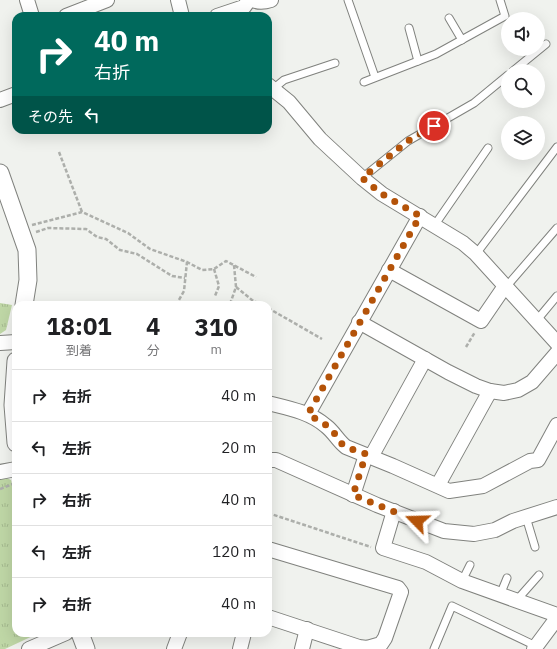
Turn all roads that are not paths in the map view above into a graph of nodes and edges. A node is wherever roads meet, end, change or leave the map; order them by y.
1 (27, 0) edge
2 (106, 0) edge
3 (178, 0) edge
4 (249, 0) edge
5 (253, 0) edge
6 (271, 0) edge
7 (348, 0) edge
8 (500, 0) edge
9 (31, 12) edge
10 (76, 12) edge
11 (181, 12) edge
12 (229, 12) edge
13 (448, 18) dead end
14 (409, 28) dead end
15 (462, 40) junction
16 (546, 44) dead end
17 (418, 61) junction
18 (335, 63) dead end
19 (522, 64) edge
20 (375, 77) junction
21 (501, 81) edge
22 (364, 82) dead end
23 (272, 86) edge
24 (272, 89) edge
25 (12, 96) edge
26 (0, 100) edge
27 (557, 147) edge
28 (488, 148) dead end
29 (0, 173) edge
30 (362, 178) junction
31 (420, 216) junction
32 (434, 226) junction
33 (557, 228) edge
34 (476, 254) junction
35 (389, 270) junction
36 (506, 286) junction
37 (557, 296) edge
38 (25, 301) edge
39 (537, 320) junction
40 (359, 322) junction
41 (12, 342) edge
42 (0, 343) edge
43 (557, 343) edge
44 (557, 353) edge
45 (425, 359) junction
46 (490, 391) junction
47 (272, 404) edge
48 (308, 414) junction
49 (557, 425) edge
50 (369, 456) junction
51 (272, 460) edge
52 (12, 470) edge
53 (0, 472) edge
54 (438, 485) junction
55 (353, 495) junction
56 (557, 507) edge
57 (394, 511) junction
58 (526, 517) junction
59 (535, 547) dead end
60 (272, 551) edge
61 (470, 565) dead end
62 (539, 574) dead end
63 (507, 578) dead end
64 (462, 581) junction
65 (500, 595) junction
66 (516, 601) junction
67 (557, 615) edge
68 (272, 617) edge
69 (557, 618) edge
70 (307, 629) junction
71 (57, 637) edge
72 (82, 637) edge
73 (178, 637) edge
74 (243, 637) edge
75 (359, 648) edge
76 (536, 648) edge
77 (29, 649) edge
78 (86, 649) edge
79 (174, 649) edge
80 (240, 649) edge
81 (302, 649) edge
82 (434, 649) edge

1 - 9 street
2 - 10 street
3 - 11 street
4 - 12 street
5 - 6 street
7 - 20 lane
8 - 15 lane
13 - 15 lane
14 - 17 lane
15 - 17 lane
16 - 19 lane
17 - 20 lane
18 - 23 lane
20 - 22 lane
21 - 30 lane
24 - 30 street
25 - 26 street
27 - 34 lane
28 - 32 lane
29 - 38 street
30 - 31 street
31 - 32 street
31 - 35 street
32 - 34 street
33 - 36 lane
34 - 36 street
35 - 36 street
35 - 40 street
36 - 39 street
37 - 39 lane
39 - 43 street
40 - 45 street
40 - 48 street
41 - 42 street
44 - 46 street
45 - 46 street
45 - 50 street
46 - 54 street
47 - 48 street
48 - 50 street
49 - 54 street
50 - 54 street
50 - 55 street
51 - 55 street
52 - 53 street
55 - 57 street
56 - 58 street
57 - 58 street
57 - 64 street
58 - 59 lane
60 - 75 street
61 - 64 lane
62 - 66 lane
63 - 65 lane
64 - 65 street
65 - 66 street
66 - 67 street
68 - 70 street
69 - 76 street
70 - 75 street
70 - 81 street
71 - 77 street
72 - 78 street
73 - 79 street
74 - 80 street
76 - 82 lane

